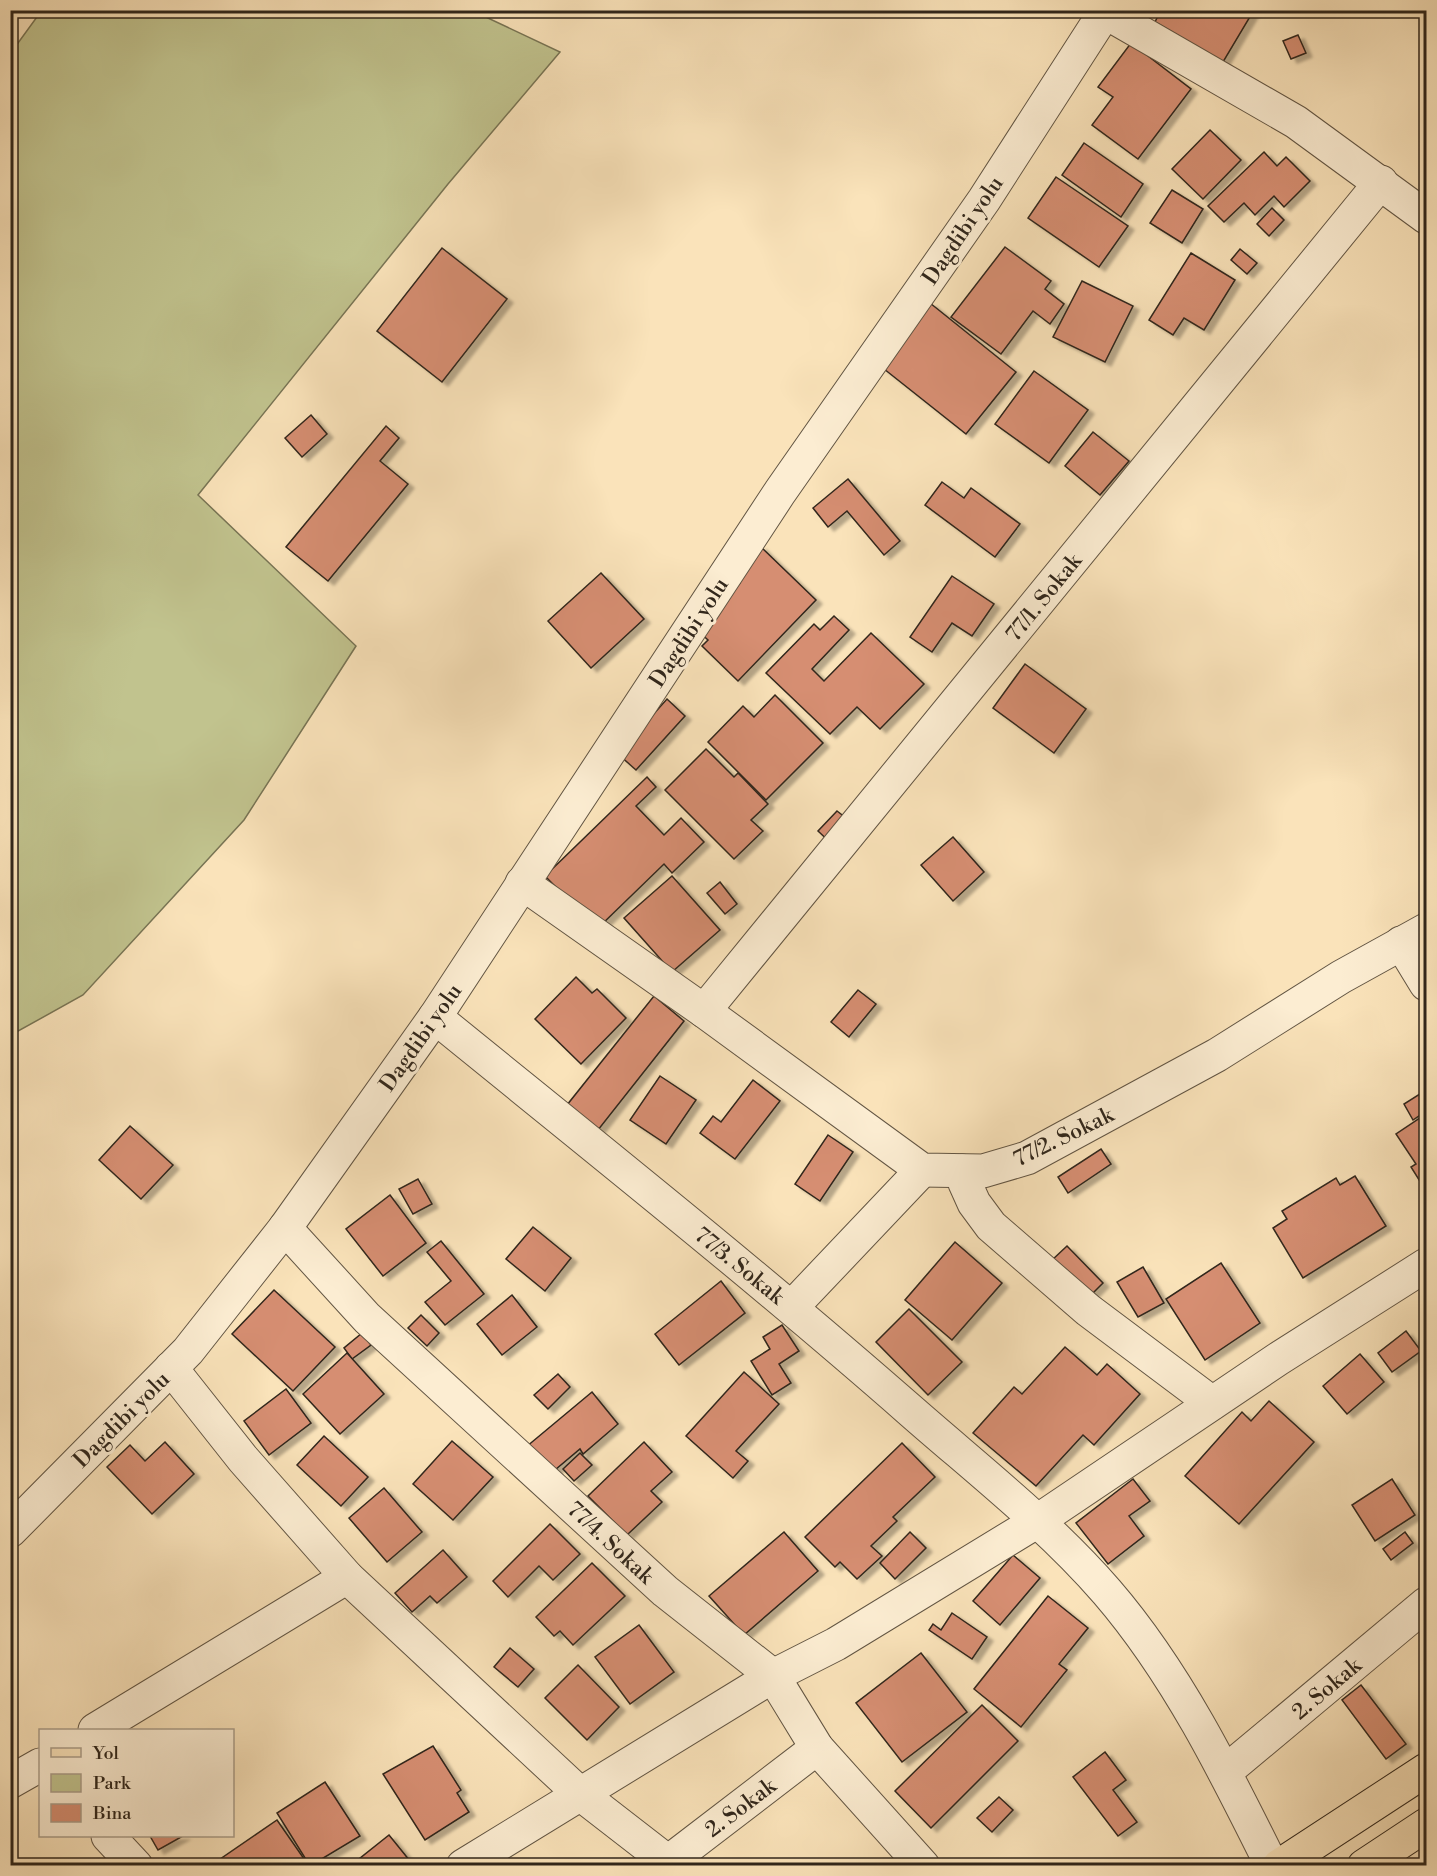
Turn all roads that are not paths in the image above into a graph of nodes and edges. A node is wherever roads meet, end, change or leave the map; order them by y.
1 (1105, 11) edge
2 (1381, 182) junction
3 (1426, 217) edge
4 (522, 883) junction
5 (1414, 936) edge
6 (1426, 984) edge
7 (704, 1011) junction
8 (435, 1017) junction
9 (922, 1170) junction
10 (962, 1171) junction
11 (285, 1228) junction
12 (1426, 1265) edge
13 (792, 1307) junction
14 (171, 1368) junction
15 (1212, 1403) junction
16 (1036, 1522) junction
17 (10, 1531) edge
18 (346, 1576) junction
19 (1426, 1604) edge
20 (773, 1676) junction
21 (98, 1729) edge
22 (817, 1748) junction
23 (39, 1766) edge
24 (1426, 1770) edge
25 (1225, 1772) junction
26 (10, 1782) edge
27 (579, 1792) junction
28 (1426, 1825) edge
29 (109, 1837) edge
30 (665, 1864) edge
31 (136, 1866) edge
32 (463, 1866) edge
33 (923, 1866) edge
34 (1272, 1866) edge
35 (1279, 1866) edge
36 (1364, 1866) edge

1 - 2 street, Dagdibi yolu
1 - 4 street, Dagdibi yolu
2 - 3 street, Dagdibi yolu
2 - 7 street, 77/1. Sokak
4 - 7 street
4 - 8 street, Dagdibi yolu
5 - 6 street
5 - 10 street, 77/2. Sokak
7 - 9 street
8 - 11 street, Dagdibi yolu
8 - 13 street, 77/3. Sokak
9 - 10 street, 77/2. Sokak
9 - 13 street
10 - 15 street
11 - 14 street, Dagdibi yolu
11 - 20 street, 77/4. Sokak
12 - 15 street
13 - 16 street, 77/3. Sokak
14 - 17 street, Dagdibi yolu
14 - 18 street
15 - 16 street
16 - 20 street
16 - 25 street, 77/3. Sokak
18 - 21 street
18 - 27 street
19 - 25 street, 2. Sokak
20 - 22 street, 77/4. Sokak
20 - 27 street
22 - 30 street, 2. Sokak
22 - 33 street, 77/4. Sokak
23 - 26 street
24 - 35 main road
25 - 34 street, 77/3. Sokak
27 - 30 street
27 - 32 street
28 - 36 main road
29 - 31 street

